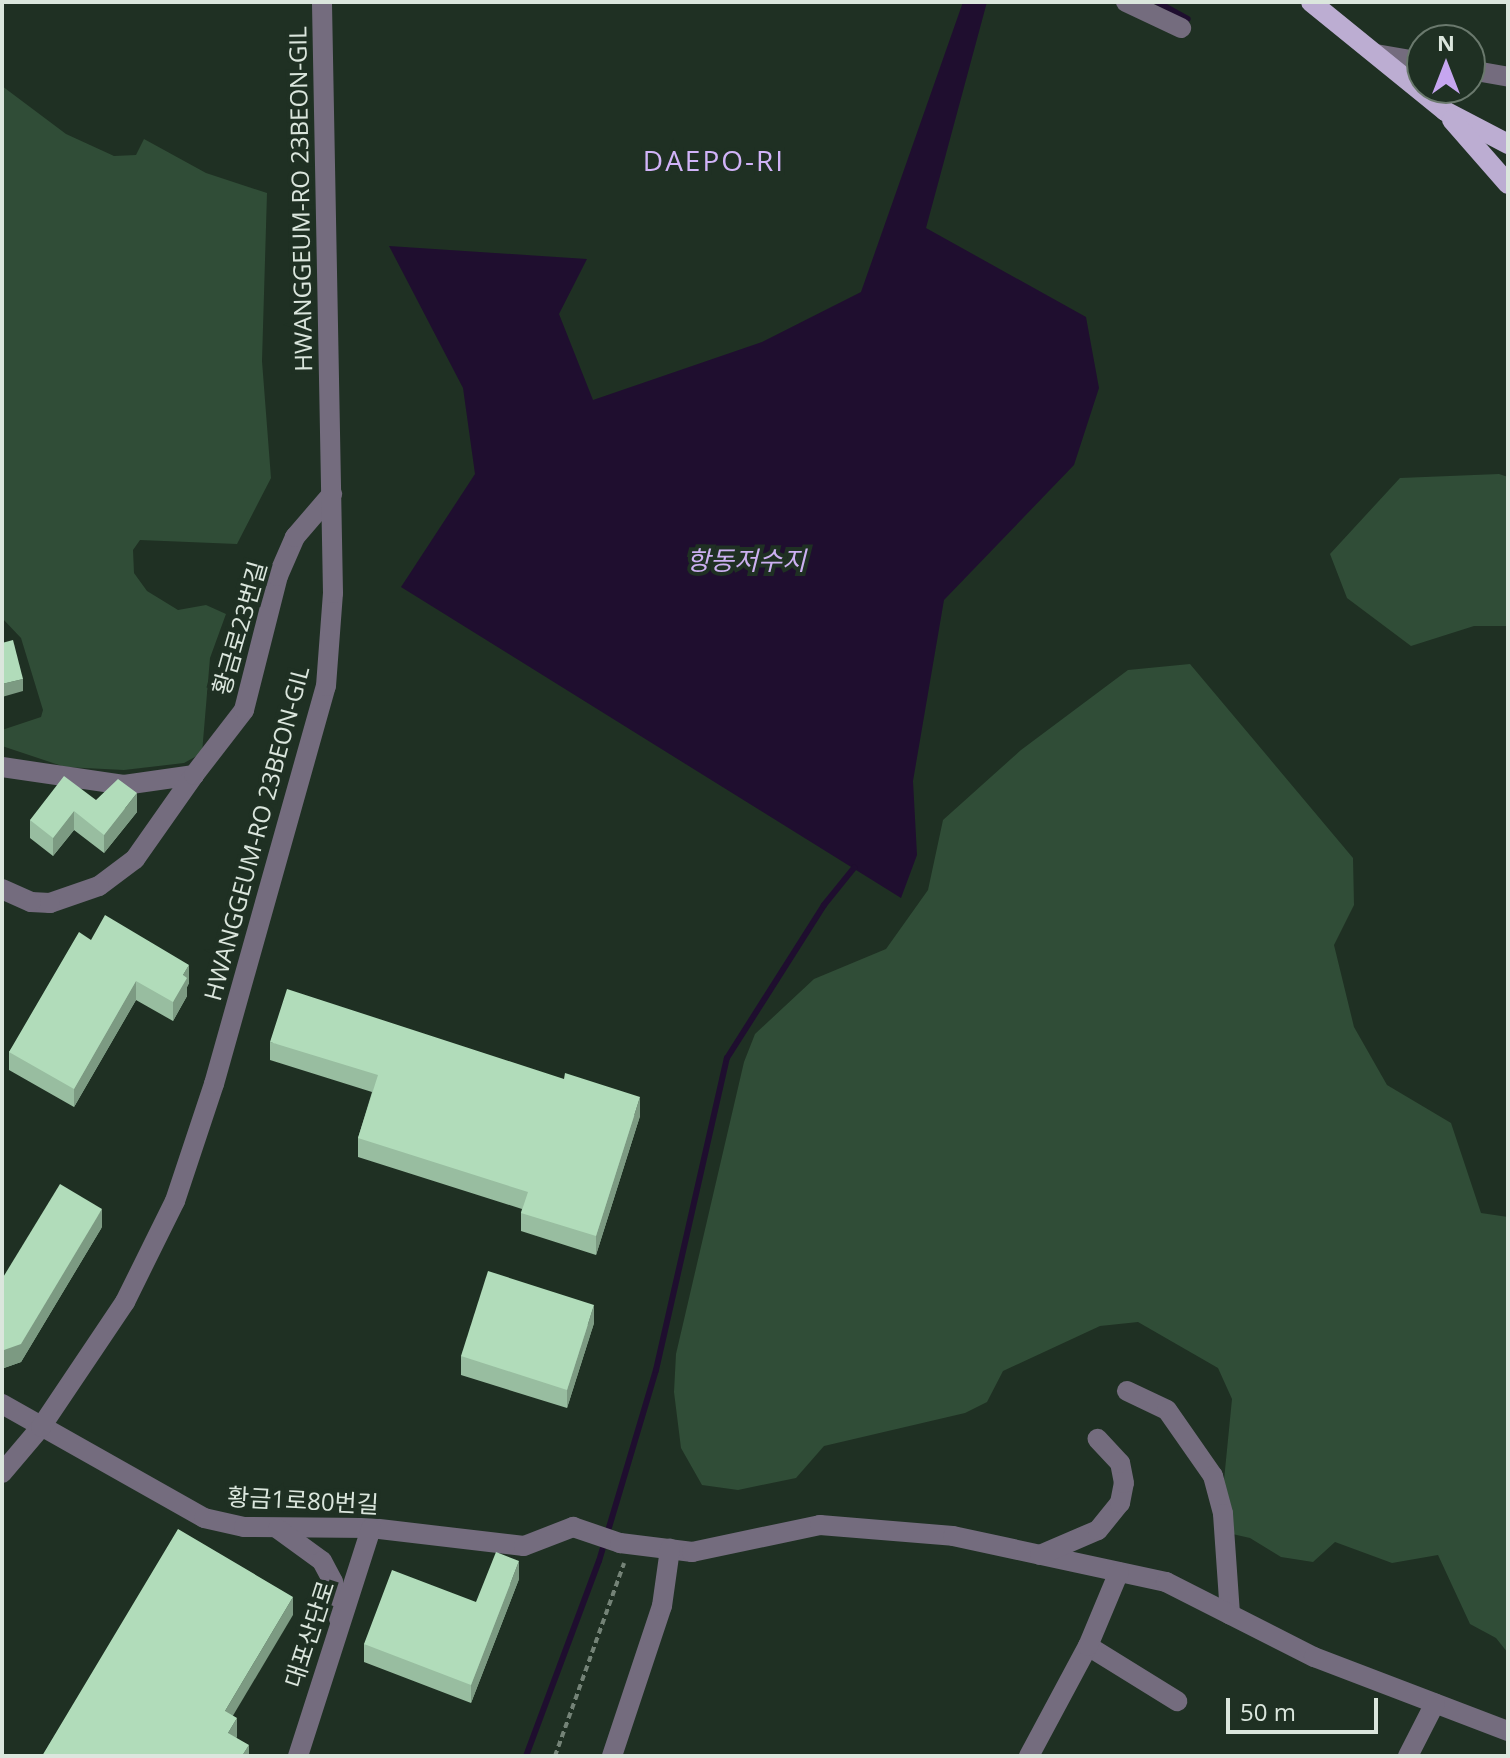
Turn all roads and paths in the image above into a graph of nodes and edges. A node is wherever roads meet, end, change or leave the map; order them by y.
1 (322, 2) edge
2 (1126, 2) edge
3 (1311, 2) edge
4 (1181, 28) dead end
5 (1376, 54) junction
6 (1406, 59) edge
7 (1486, 73) edge
8 (1508, 77) edge
9 (1445, 111) junction
10 (1508, 144) edge
11 (1508, 184) edge
12 (332, 494) junction
13 (2, 767) edge
14 (194, 775) junction
15 (2, 889) edge
16 (1127, 1391) dead end
17 (2, 1404) edge
18 (41, 1427) junction
19 (1098, 1439) dead end
20 (2, 1473) edge
21 (274, 1527) junction
22 (371, 1528) junction
23 (626, 1544) junction
24 (670, 1549) junction
25 (1040, 1555) junction
26 (1119, 1572) junction
27 (1230, 1615) junction
28 (339, 1626) junction
29 (1088, 1646) junction
30 (1177, 1701) dead end
31 (1435, 1703) junction
32 (1508, 1731) edge
33 (298, 1756) edge
34 (555, 1756) edge
35 (612, 1756) edge
36 (1029, 1756) edge
37 (1408, 1756) edge

1 - 12 street, HWANGGEUM-RO 23BEON-GIL
2 - 4 street
3 - 5 main road
5 - 6 street
5 - 9 main road
7 - 8 street
9 - 10 main road
9 - 11 main road
12 - 14 street, 황금로23번길
12 - 18 street, HWANGGEUM-RO 23BEON-GIL
13 - 14 street
14 - 15 street, 황금로23번길
16 - 27 street
17 - 18 street, 황금1로80번길
18 - 20 street, HWANGGEUM-RO 23BEON-GIL
18 - 21 street, 황금1로80번길
19 - 25 street
21 - 22 street, 황금1로80번길
21 - 28 street
22 - 23 street, 황금1로80번길
22 - 28 street, 대포산단로
23 - 24 street
23 - 34 path
24 - 25 street
24 - 35 street
25 - 26 street
26 - 27 street
26 - 29 street
27 - 31 street
28 - 33 street, 대포산단로
29 - 30 street
29 - 36 street
31 - 32 street
31 - 37 street

